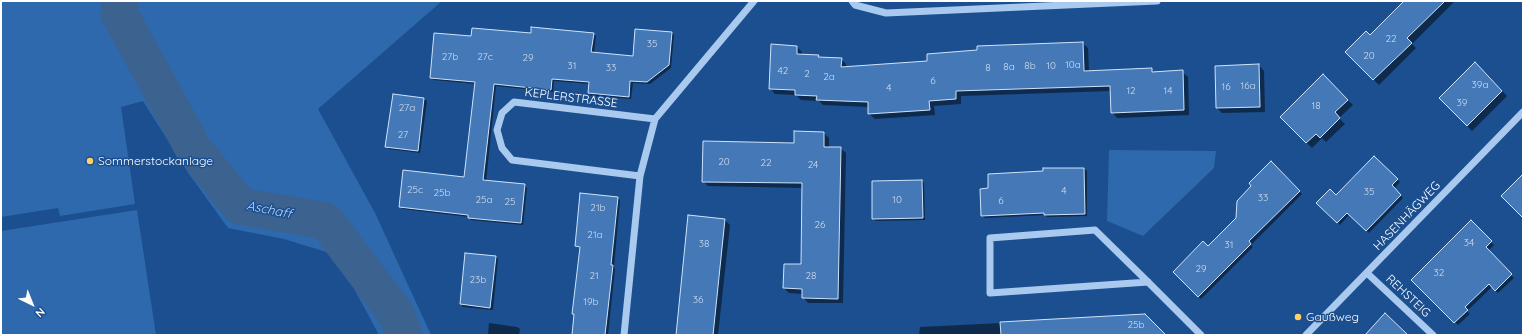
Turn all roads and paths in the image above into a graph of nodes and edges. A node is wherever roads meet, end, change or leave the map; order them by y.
1 (754, 1) edge
2 (852, 1) edge
3 (1157, 1) edge
4 (1523, 112) edge
5 (655, 118) junction
6 (640, 176) junction
7 (1367, 272) junction
8 (1148, 282) junction
9 (624, 335) edge
10 (1200, 335) edge
11 (1306, 335) edge
12 (1433, 335) edge

1 - 5 street
2 - 3 street
4 - 7 street, HASENHÄGWEG
5 - 6 street
5 - 6 street, KEPLERSTRASSE
6 - 9 street
7 - 11 street, HASENHÄGWEG
7 - 12 street, REHSTEIG
8 - 8 street
8 - 10 street

